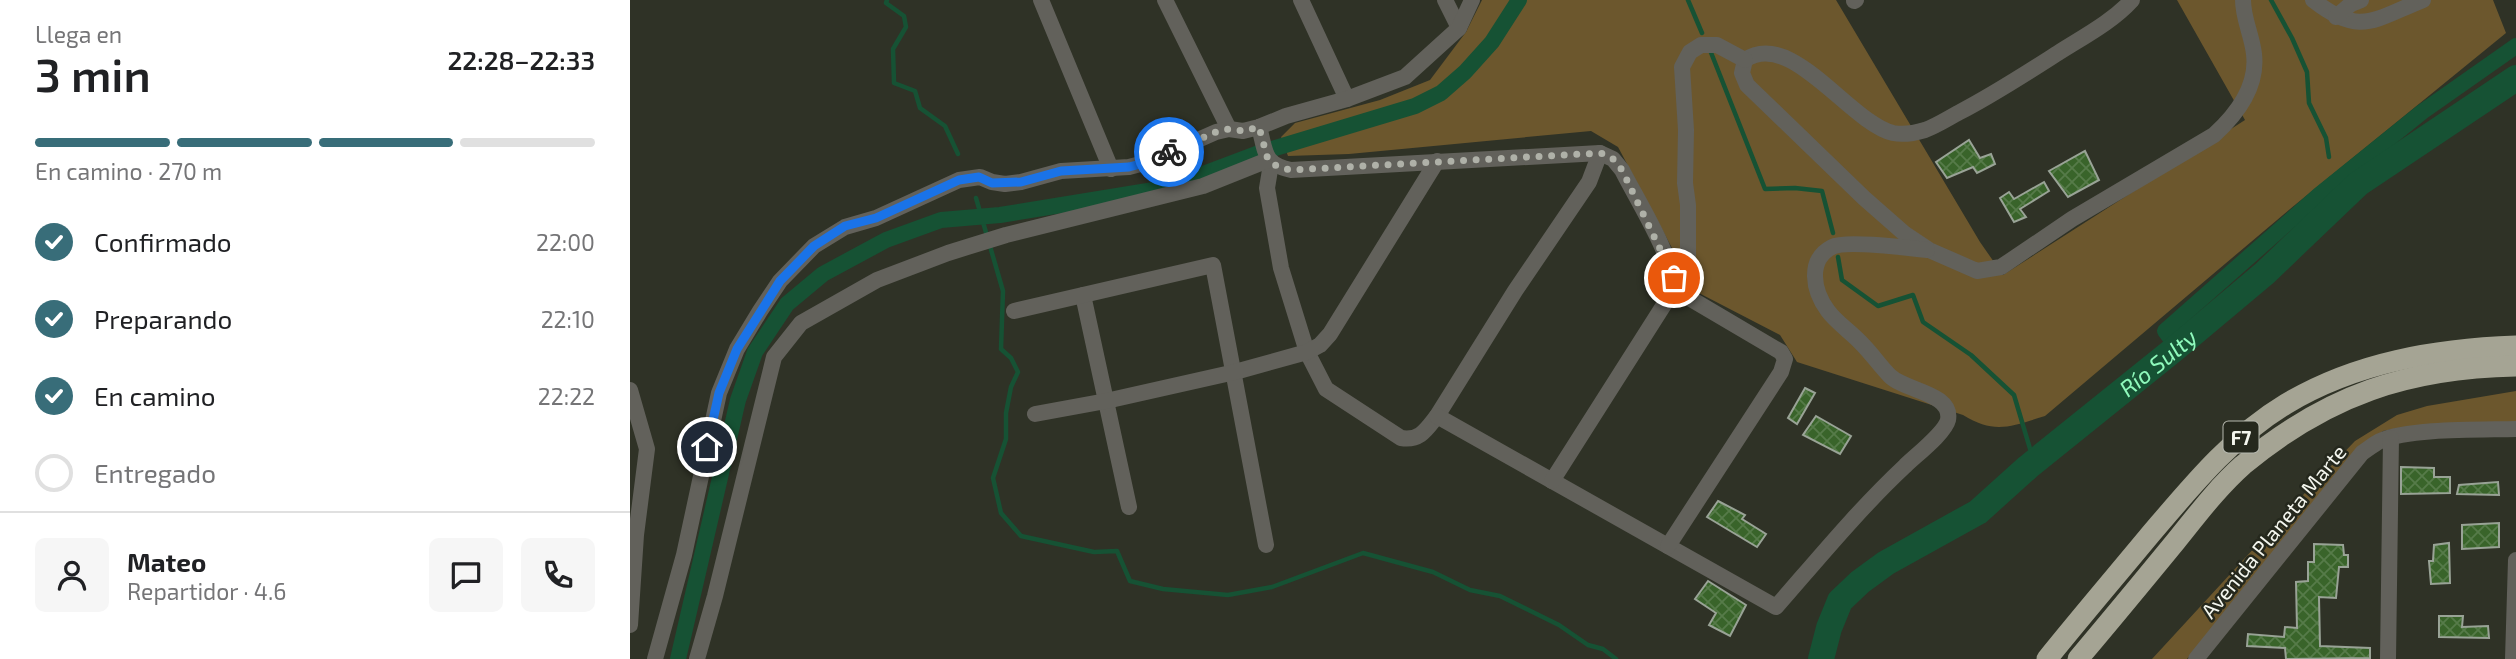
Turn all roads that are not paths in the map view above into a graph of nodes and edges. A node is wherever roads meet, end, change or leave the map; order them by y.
1 (1041, 0) edge
2 (1165, 0) edge
3 (1301, 0) edge
4 (1444, 0) edge
5 (1472, 0) edge
6 (2132, 0) edge
7 (2243, 0) edge
8 (2313, 0) edge
9 (2361, 0) edge
10 (2423, 0) edge
11 (2336, 17) junction
12 (1459, 28) junction
13 (1745, 60) junction
14 (1347, 99) junction
15 (1259, 127) junction
16 (1229, 129) junction
17 (1601, 153) junction
18 (1437, 161) junction
19 (1269, 162) junction
20 (1111, 169) junction
21 (1929, 250) junction
22 (1674, 289) junction
23 (1083, 295) junction
24 (1014, 311) dead end
25 (2516, 346) edge
26 (1307, 352) junction
27 (2516, 366) edge
28 (1235, 372) junction
29 (630, 390) edge
30 (1106, 401) junction
31 (1035, 414) dead end
32 (1437, 416) junction
33 (635, 423) edge
34 (2516, 429) edge
35 (2391, 438) junction
36 (1552, 481) junction
37 (1129, 507) dead end
38 (1266, 545) dead end
39 (1668, 546) junction
40 (2516, 560) edge
41 (630, 625) edge
42 (655, 659) edge
43 (697, 659) edge
44 (2047, 659) edge
45 (2078, 659) edge
46 (2196, 659) edge
47 (2388, 659) edge
48 (2514, 659) edge

1 - 20 street
2 - 16 street
3 - 14 street
4 - 12 street
5 - 12 street
6 - 13 street
7 - 21 street
8 - 11 street
9 - 11 street
10 - 11 street
12 - 14 street
13 - 21 street
13 - 22 street
14 - 15 street
15 - 16 street
15 - 19 street
16 - 20 street
17 - 18 street
17 - 22 street
17 - 32 street
18 - 19 street
18 - 26 street
19 - 26 street
19 - 43 street
20 - 42 street
21 - 39 street
22 - 36 street
22 - 39 street
23 - 24 street
23 - 28 street
23 - 30 street
25 - 44 highway, F7
26 - 28 street
26 - 32 street
27 - 45 highway, F7
28 - 30 street
28 - 38 street
29 - 33 street
30 - 31 street
30 - 37 street
32 - 36 street
33 - 41 street
34 - 35 street, Avenida Planeta Marte
35 - 46 street, Avenida Planeta Marte
35 - 47 street
36 - 39 street
40 - 48 street

